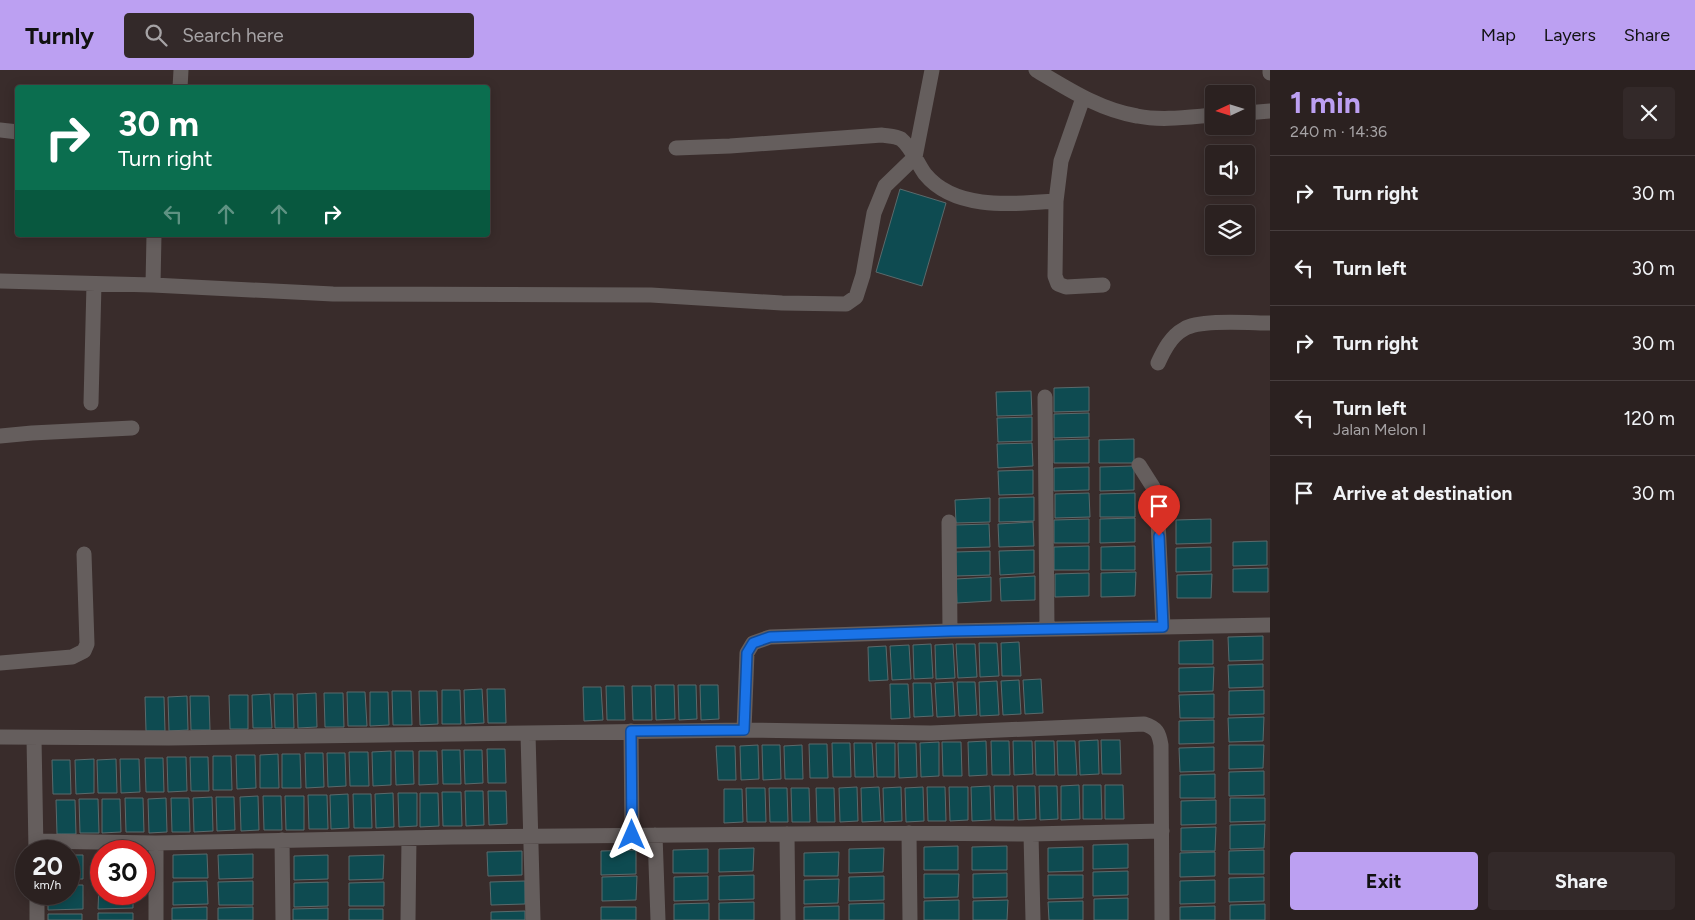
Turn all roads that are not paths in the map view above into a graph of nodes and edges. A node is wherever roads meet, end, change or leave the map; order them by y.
1 (181, 70) edge
2 (932, 70) edge
3 (1036, 70) edge
4 (180, 85) edge
5 (1083, 98) junction
6 (1270, 111) edge
7 (1255, 112) edge
8 (1205, 115) edge
9 (0, 130) edge
10 (15, 132) edge
11 (676, 148) dead end
12 (915, 156) junction
13 (1056, 201) junction
14 (154, 237) edge
15 (0, 281) edge
16 (94, 284) junction
17 (153, 285) junction
18 (1102, 286) dead end
19 (1270, 323) edge
20 (1158, 363) dead end
21 (1045, 397) dead end
22 (91, 403) dead end
23 (132, 428) dead end
24 (0, 436) edge
25 (1139, 465) dead end
26 (949, 522) dead end
27 (84, 554) dead end
28 (1270, 625) edge
29 (1163, 627) junction
30 (1047, 629) junction
31 (950, 631) junction
32 (0, 663) edge
33 (744, 730) junction
34 (631, 731) junction
35 (528, 734) junction
36 (0, 737) edge
37 (34, 738) junction
38 (1162, 830) junction
39 (909, 833) junction
40 (787, 834) junction
41 (1031, 834) junction
42 (632, 835) junction
43 (655, 835) junction
44 (532, 837) junction
45 (409, 838) junction
46 (36, 840) edge
47 (282, 840) junction
48 (156, 842) junction
49 (80, 845) edge
50 (37, 905) edge
51 (37, 920) edge
52 (156, 920) edge
53 (283, 920) edge
54 (408, 920) edge
55 (533, 920) edge
56 (658, 920) edge
57 (788, 920) edge
58 (910, 920) edge
59 (1032, 920) edge
60 (1162, 920) edge

1 - 4 street
2 - 12 street
3 - 5 street
5 - 8 street
5 - 13 street
6 - 7 street
9 - 10 street
11 - 12 street
12 - 13 street
12 - 17 street
13 - 18 street
14 - 17 street
15 - 16 street
16 - 17 street
16 - 22 street
19 - 20 street
21 - 30 street
23 - 24 street
25 - 29 street
26 - 31 street
27 - 32 street
28 - 29 street
29 - 30 street
30 - 31 street
31 - 33 street
33 - 34 street
33 - 38 street
34 - 35 street
34 - 42 street
35 - 37 street
35 - 44 street
36 - 37 street
37 - 46 street
38 - 41 street
38 - 60 street
39 - 40 street
39 - 41 street
39 - 58 street
40 - 43 street
40 - 57 street
41 - 59 street
42 - 43 street
42 - 44 street
43 - 56 street
44 - 45 street
44 - 55 street
45 - 47 street
45 - 54 street
47 - 48 street
47 - 53 street
48 - 49 street
48 - 52 street
50 - 51 street

